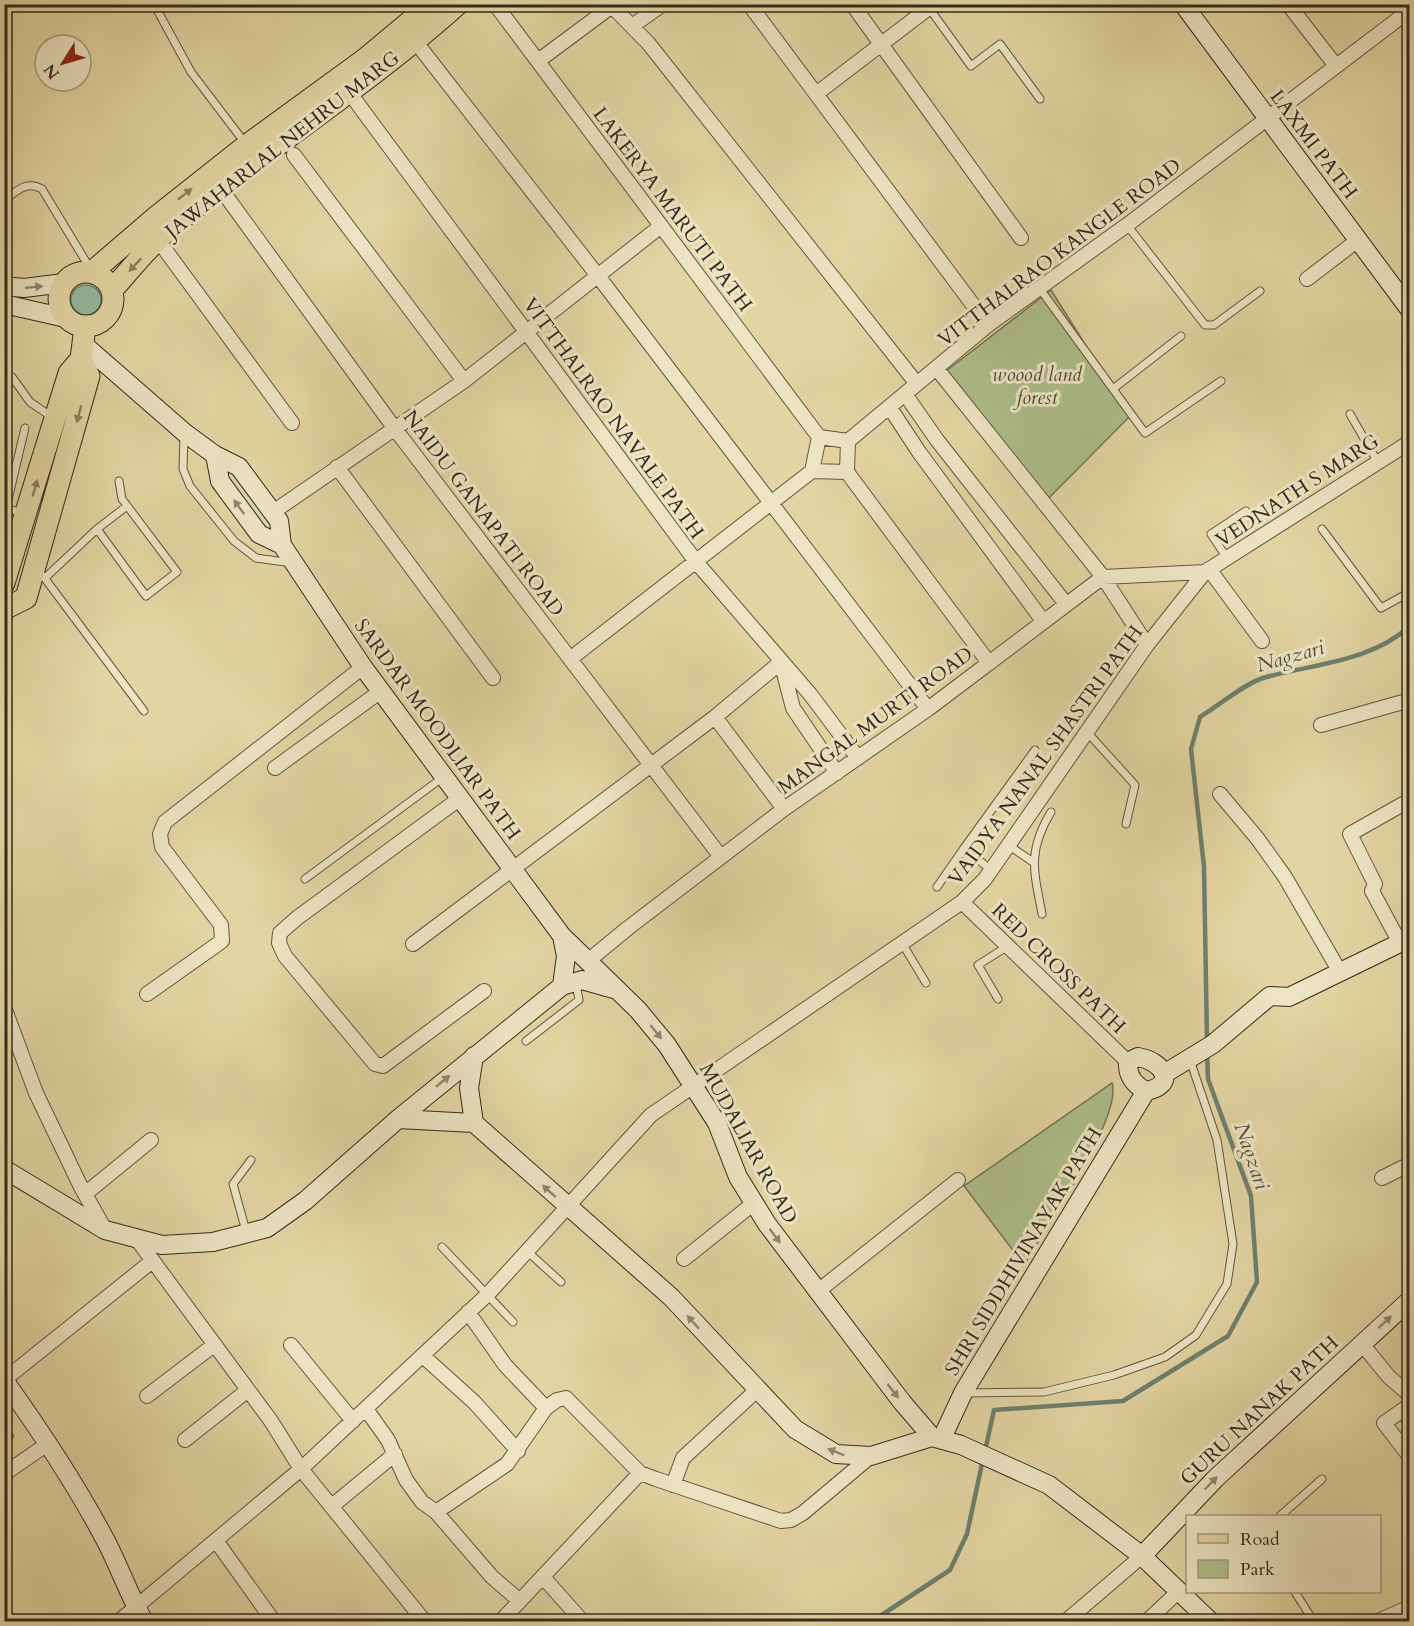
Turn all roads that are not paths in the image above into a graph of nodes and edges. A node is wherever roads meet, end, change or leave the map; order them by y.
1 (431, 4) edge
2 (458, 4) edge
3 (495, 4) edge
4 (663, 4) edge
5 (749, 4) edge
6 (852, 4) edge
7 (1183, 4) edge
8 (1288, 4) edge
9 (1406, 4) edge
10 (611, 5) edge
11 (155, 6) edge
12 (931, 6) edge
13 (1410, 10) edge
14 (633, 26) junction
15 (415, 41) junction
16 (881, 42) junction
17 (538, 61) junction
18 (1336, 66) junction
19 (349, 92) junction
20 (816, 94) junction
21 (1040, 99) dead end
22 (1267, 119) junction
23 (247, 145) junction
24 (294, 155) dead end
25 (221, 189) junction
26 (4, 200) edge
27 (1127, 225) junction
28 (661, 226) junction
29 (1021, 238) dead end
30 (158, 240) junction
31 (1358, 240) junction
32 (92, 272) junction
33 (598, 276) junction
34 (1307, 279) dead end
35 (64, 283) junction
36 (4, 286) edge
37 (1040, 289) junction
38 (112, 290) junction
39 (1260, 291) dead end
40 (9, 309) edge
41 (1410, 310) edge
42 (988, 325) junction
43 (526, 332) junction
44 (1181, 336) dead end
45 (79, 337) junction
46 (937, 369) junction
47 (12, 377) dead end
48 (464, 381) junction
49 (1221, 381) dead end
50 (917, 384) junction
51 (1113, 389) junction
52 (905, 394) junction
53 (890, 408) junction
54 (1350, 414) dead end
55 (54, 418) junction
56 (292, 423) dead end
57 (25, 428) dead end
58 (395, 429) junction
59 (184, 433) junction
60 (819, 438) junction
61 (848, 441) junction
62 (1410, 442) edge
63 (215, 455) junction
64 (1377, 461) junction
65 (337, 467) junction
66 (812, 471) junction
67 (847, 472) junction
68 (119, 481) dead end
69 (769, 503) junction
70 (127, 506) junction
71 (1246, 511) dead end
72 (273, 512) junction
73 (27, 514) junction
74 (97, 529) junction
75 (1322, 530) dead end
76 (282, 545) junction
77 (1227, 558) junction
78 (294, 562) junction
79 (697, 563) junction
80 (1207, 570) junction
81 (40, 572) junction
82 (1102, 576) junction
83 (4, 583) edge
84 (1410, 592) edge
85 (4, 601) edge
86 (1066, 604) junction
87 (5, 608) edge
88 (1043, 621) junction
89 (1262, 641) dead end
90 (1147, 645) junction
91 (570, 659) junction
92 (781, 662) junction
93 (989, 663) junction
94 (363, 668) junction
95 (493, 678) dead end
96 (381, 691) junction
97 (1410, 700) edge
98 (928, 709) junction
99 (144, 711) dead end
100 (715, 717) junction
101 (1321, 725) dead end
102 (1087, 732) junction
103 (1035, 750) dead end
104 (858, 758) junction
105 (651, 765) junction
106 (275, 768) dead end
107 (837, 773) junction
108 (444, 777) junction
109 (1220, 794) dead end
110 (459, 799) junction
111 (1403, 804) dead end
112 (784, 809) junction
113 (1052, 812) dead end
114 (1126, 824) dead end
115 (1008, 845) junction
116 (964, 848) junction
117 (721, 857) junction
118 (1033, 862) junction
119 (991, 870) junction
120 (512, 871) junction
121 (305, 879) dead end
122 (937, 886) dead end
123 (962, 902) junction
124 (1042, 914) dead end
125 (562, 936) junction
126 (1405, 940) edge
127 (902, 943) junction
128 (412, 944) dead end
129 (1008, 946) junction
130 (589, 960) junction
131 (1340, 972) junction
132 (926, 983) dead end
133 (569, 984) junction
134 (616, 989) junction
135 (484, 991) dead end
136 (147, 994) dead end
137 (998, 999) dead end
138 (4, 1007) edge
139 (526, 1041) dead end
140 (1201, 1051) junction
141 (474, 1056) junction
142 (1128, 1062) junction
143 (1164, 1074) junction
144 (692, 1085) junction
145 (1146, 1091) junction
146 (398, 1119) junction
147 (474, 1123) junction
148 (151, 1140) dead end
149 (251, 1160) dead end
150 (1410, 1164) edge
151 (4, 1169) edge
152 (1382, 1178) dead end
153 (958, 1180) dead end
154 (85, 1194) junction
155 (754, 1203) junction
156 (568, 1208) junction
157 (105, 1230) junction
158 (247, 1234) junction
159 (136, 1238) junction
160 (442, 1247) dead end
161 (528, 1252) junction
162 (684, 1259) dead end
163 (151, 1262) junction
164 (561, 1281) dead end
165 (817, 1292) junction
166 (488, 1294) junction
167 (1410, 1300) edge
168 (468, 1312) junction
169 (513, 1322) dead end
170 (1362, 1344) junction
171 (214, 1345) junction
172 (291, 1345) dead end
173 (423, 1356) junction
174 (4, 1380) edge
175 (248, 1390) junction
176 (757, 1390) junction
177 (963, 1393) junction
178 (1410, 1395) edge
179 (147, 1396) dead end
180 (1410, 1405) edge
181 (546, 1408) junction
182 (366, 1409) junction
183 (353, 1421) junction
184 (942, 1438) junction
185 (184, 1440) dead end
186 (49, 1443) junction
187 (519, 1450) junction
188 (395, 1454) junction
189 (871, 1456) junction
190 (1410, 1457) edge
191 (302, 1469) junction
192 (640, 1473) junction
193 (4, 1474) edge
194 (1322, 1479) dead end
195 (673, 1485) junction
196 (332, 1506) junction
197 (436, 1512) junction
198 (1192, 1512) edge
199 (1281, 1515) edge
200 (1186, 1517) edge
201 (217, 1542) junction
202 (1142, 1556) junction
203 (543, 1577) junction
204 (1179, 1592) junction
205 (1296, 1593) edge
206 (520, 1601) junction
207 (1410, 1607) edge
208 (140, 1614) edge
209 (118, 1622) edge
210 (274, 1622) edge
211 (425, 1622) edge
212 (500, 1622) edge
213 (583, 1622) edge
214 (1065, 1622) edge
215 (1146, 1622) edge
216 (1211, 1622) edge
217 (1314, 1622) edge
218 (1376, 1622) edge

1 - 23 main road, JAWAHARLAL NEHRU MARG
2 - 15 main road, JAWAHARLAL NEHRU MARG
3 - 17 street, LAKERYA MARUTI PATH
4 - 14 street
5 - 20 street
6 - 16 street
7 - 22 street, LAXMI PATH
8 - 18 street
9 - 13 street
10 - 14 street
10 - 17 street
11 - 23 lane
12 - 16 street
12 - 21 lane
13 - 18 street, VITTHALRAO KANGLE ROAD
14 - 50 street
15 - 19 main road, JAWAHARLAL NEHRU MARG
15 - 33 street
16 - 20 street
16 - 29 street
17 - 28 street, LAKERYA MARUTI PATH
18 - 22 street, VITTHALRAO KANGLE ROAD
19 - 25 main road, JAWAHARLAL NEHRU MARG
19 - 43 street, VITTHALRAO NAVALE PATH
20 - 42 street
22 - 27 street, VITTHALRAO KANGLE ROAD
22 - 31 street, LAXMI PATH
32 -> 23 main road, JAWAHARLAL NEHRU MARG
24 - 48 street
25 - 30 main road, JAWAHARLAL NEHRU MARG
25 - 58 street, NAIDU GANAPATI ROAD
26 - 32 lane
27 - 37 street, VITTHALRAO KANGLE ROAD
27 - 39 lane
28 - 33 street
28 - 60 street, LAKERYA MARUTI PATH
30 -> 38 main road, JAWAHARLAL NEHRU MARG
30 - 56 street
31 - 34 street
31 - 41 street, LAXMI PATH
32 - 35 main road
32 - 38 main road
33 - 43 street
33 - 69 street
36 -> 35 street
35 - 45 main road
37 - 42 street, VITTHALRAO KANGLE ROAD
37 - 51 lane
38 - 45 main road
40 - 45 street, SARDAR MOODLIAR PATH
42 - 46 street, VITTHALRAO KANGLE ROAD
43 - 48 street
43 - 79 street, VITTHALRAO NAVALE PATH
44 - 51 lane
45 - 55 main road
45 - 59 street, SARDAR MOODLIAR PATH
45 -> 81 main road
46 - 50 street, VITTHALRAO KANGLE ROAD
46 - 82 street
47 - 55 lane
48 - 58 street
49 - 51 lane
50 - 52 street, VITTHALRAO KANGLE ROAD
52 - 53 street, VITTHALRAO KANGLE ROAD
52 - 86 street
53 - 61 street, VITTHALRAO KANGLE ROAD
53 - 88 street
54 - 64 lane
73 -> 55 main road
57 - 73 lane
58 - 65 street
58 - 91 street, NAIDU GANAPATI ROAD
59 - 63 street, SARDAR MOODLIAR PATH
59 - 78 lane
60 - 61 street
60 - 66 street
61 - 67 street
62 - 64 street, VEDNATH S MARG
63 - 72 street, SARDAR MOODLIAR PATH
76 -> 63 street, SARDAR MOODLIAR PATH
64 - 77 street, VEDNATH S MARG
65 - 72 street
65 - 95 street
66 - 67 street
66 - 69 street
67 - 93 street
68 - 70 lane
69 - 79 street
69 - 98 street
70 - 74 lane
70 - 74 lane
71 - 77 lane
72 - 76 street, SARDAR MOODLIAR PATH
73 - 83 main road
74 - 81 lane
75 - 84 lane
76 - 78 street, SARDAR MOODLIAR PATH
77 - 80 street, VEDNATH S MARG
78 - 94 street, SARDAR MOODLIAR PATH
79 - 91 street
79 - 92 street, VITTHALRAO NAVALE PATH
80 - 82 street
80 - 89 street
80 - 90 street, VAIDYA NANAL SHASTRI PATH
81 - 87 main road
81 - 99 lane
82 - 86 street, MANGAL MURTI ROAD
82 - 90 street
85 - 87 main road
86 - 88 street, MANGAL MURTI ROAD
88 - 93 street, MANGAL MURTI ROAD
90 - 102 street, VAIDYA NANAL SHASTRI PATH
91 - 105 street, NAIDU GANAPATI ROAD
92 - 100 street
92 - 104 street, VITTHALRAO NAVALE PATH
92 - 107 street
93 - 98 street, MANGAL MURTI ROAD
94 - 96 street, SARDAR MOODLIAR PATH
94 - 136 street
96 - 106 street
96 - 108 street, SARDAR MOODLIAR PATH
97 - 101 street
98 - 104 street, MANGAL MURTI ROAD
100 - 105 street
100 - 112 street
102 - 114 lane
102 - 115 street, VAIDYA NANAL SHASTRI PATH
103 - 116 lane
104 - 107 street, MANGAL MURTI ROAD
105 - 117 street, NAIDU GANAPATI ROAD
105 - 120 street
107 - 112 street, MANGAL MURTI ROAD
108 - 110 street, SARDAR MOODLIAR PATH
108 - 121 lane
109 - 131 street
110 - 120 street, SARDAR MOODLIAR PATH
110 - 135 street
111 - 126 street
112 - 117 street, MANGAL MURTI ROAD
113 - 118 lane
115 - 118 lane
115 - 119 street, VAIDYA NANAL SHASTRI PATH
116 - 119 lane
116 - 122 lane
117 - 130 street, MANGAL MURTI ROAD
118 - 124 lane
119 - 123 street, VAIDYA NANAL SHASTRI PATH
120 - 125 street, SARDAR MOODLIAR PATH
120 - 128 street
123 - 127 street, VAIDYA NANAL SHASTRI PATH
123 - 129 street, RED CROSS PATH
125 - 130 street, SARDAR MOODLIAR PATH
125 - 133 street
126 - 131 street
127 - 132 lane
127 - 144 street, VAIDYA NANAL SHASTRI PATH
129 - 137 lane
129 - 142 street, RED CROSS PATH
130 - 134 street, MUDALIAR ROAD
131 - 140 street
133 - 134 street
133 - 139 lane
133 - 141 street
134 -> 144 street, MUDALIAR ROAD
138 - 154 street
140 - 143 street
140 - 177 lane
146 -> 141 street
141 - 147 street
142 - 143 street
142 - 145 street
143 - 145 street
144 - 155 street, MUDALIAR ROAD
144 - 156 street, VAIDYA NANAL SHASTRI PATH
145 - 177 street, SHRI SIDDHIVINAYAK PATH
146 - 147 street
146 - 158 street
156 -> 147 street
148 - 154 street
149 - 158 lane
150 - 152 street
151 - 157 street
153 - 165 street
154 - 157 street
155 - 162 street
155 -> 165 street, MUDALIAR ROAD
156 - 161 street, VAIDYA NANAL SHASTRI PATH
176 -> 156 street
157 - 159 street
158 - 159 street
159 - 163 street
160 - 166 lane
161 - 164 lane
161 - 166 street, VAIDYA NANAL SHASTRI PATH
163 - 171 street
163 - 174 street
165 -> 184 street, MUDALIAR ROAD
166 - 168 street, VAIDYA NANAL SHASTRI PATH
166 - 169 lane
170 -> 167 street, GURU NANAK PATH
168 - 173 street, VAIDYA NANAL SHASTRI PATH
168 - 181 street
170 - 178 street
198 -> 170 street, GURU NANAK PATH
171 - 175 street
171 - 179 street
172 - 183 street
173 - 182 street, VAIDYA NANAL SHASTRI PATH
173 - 187 street
174 - 186 street
175 - 185 street
175 - 191 street
189 -> 176 street
176 - 195 street
177 - 184 street, SHRI SIDDHIVINAYAK PATH
180 - 190 street
181 - 187 street
181 - 192 street
182 - 183 street, VAIDYA NANAL SHASTRI PATH
182 - 188 street
183 - 191 street, VAIDYA NANAL SHASTRI PATH
184 - 189 street
184 - 202 street
186 - 193 street
186 - 208 street
187 - 197 street
188 - 196 street
188 - 197 street
189 - 195 street
191 - 196 street
191 - 201 street, VAIDYA NANAL SHASTRI PATH
192 - 195 street
192 - 203 street
194 - 199 lane
196 - 211 street
197 - 206 street
200 - 202 street, GURU NANAK PATH
201 - 208 street, VAIDYA NANAL SHASTRI PATH
201 - 210 street
202 - 204 street
202 - 214 street
203 - 206 street
203 - 213 street
204 - 215 street
204 - 216 street
205 - 217 lane
206 - 212 street
207 - 218 street
208 - 209 street, VAIDYA NANAL SHASTRI PATH

